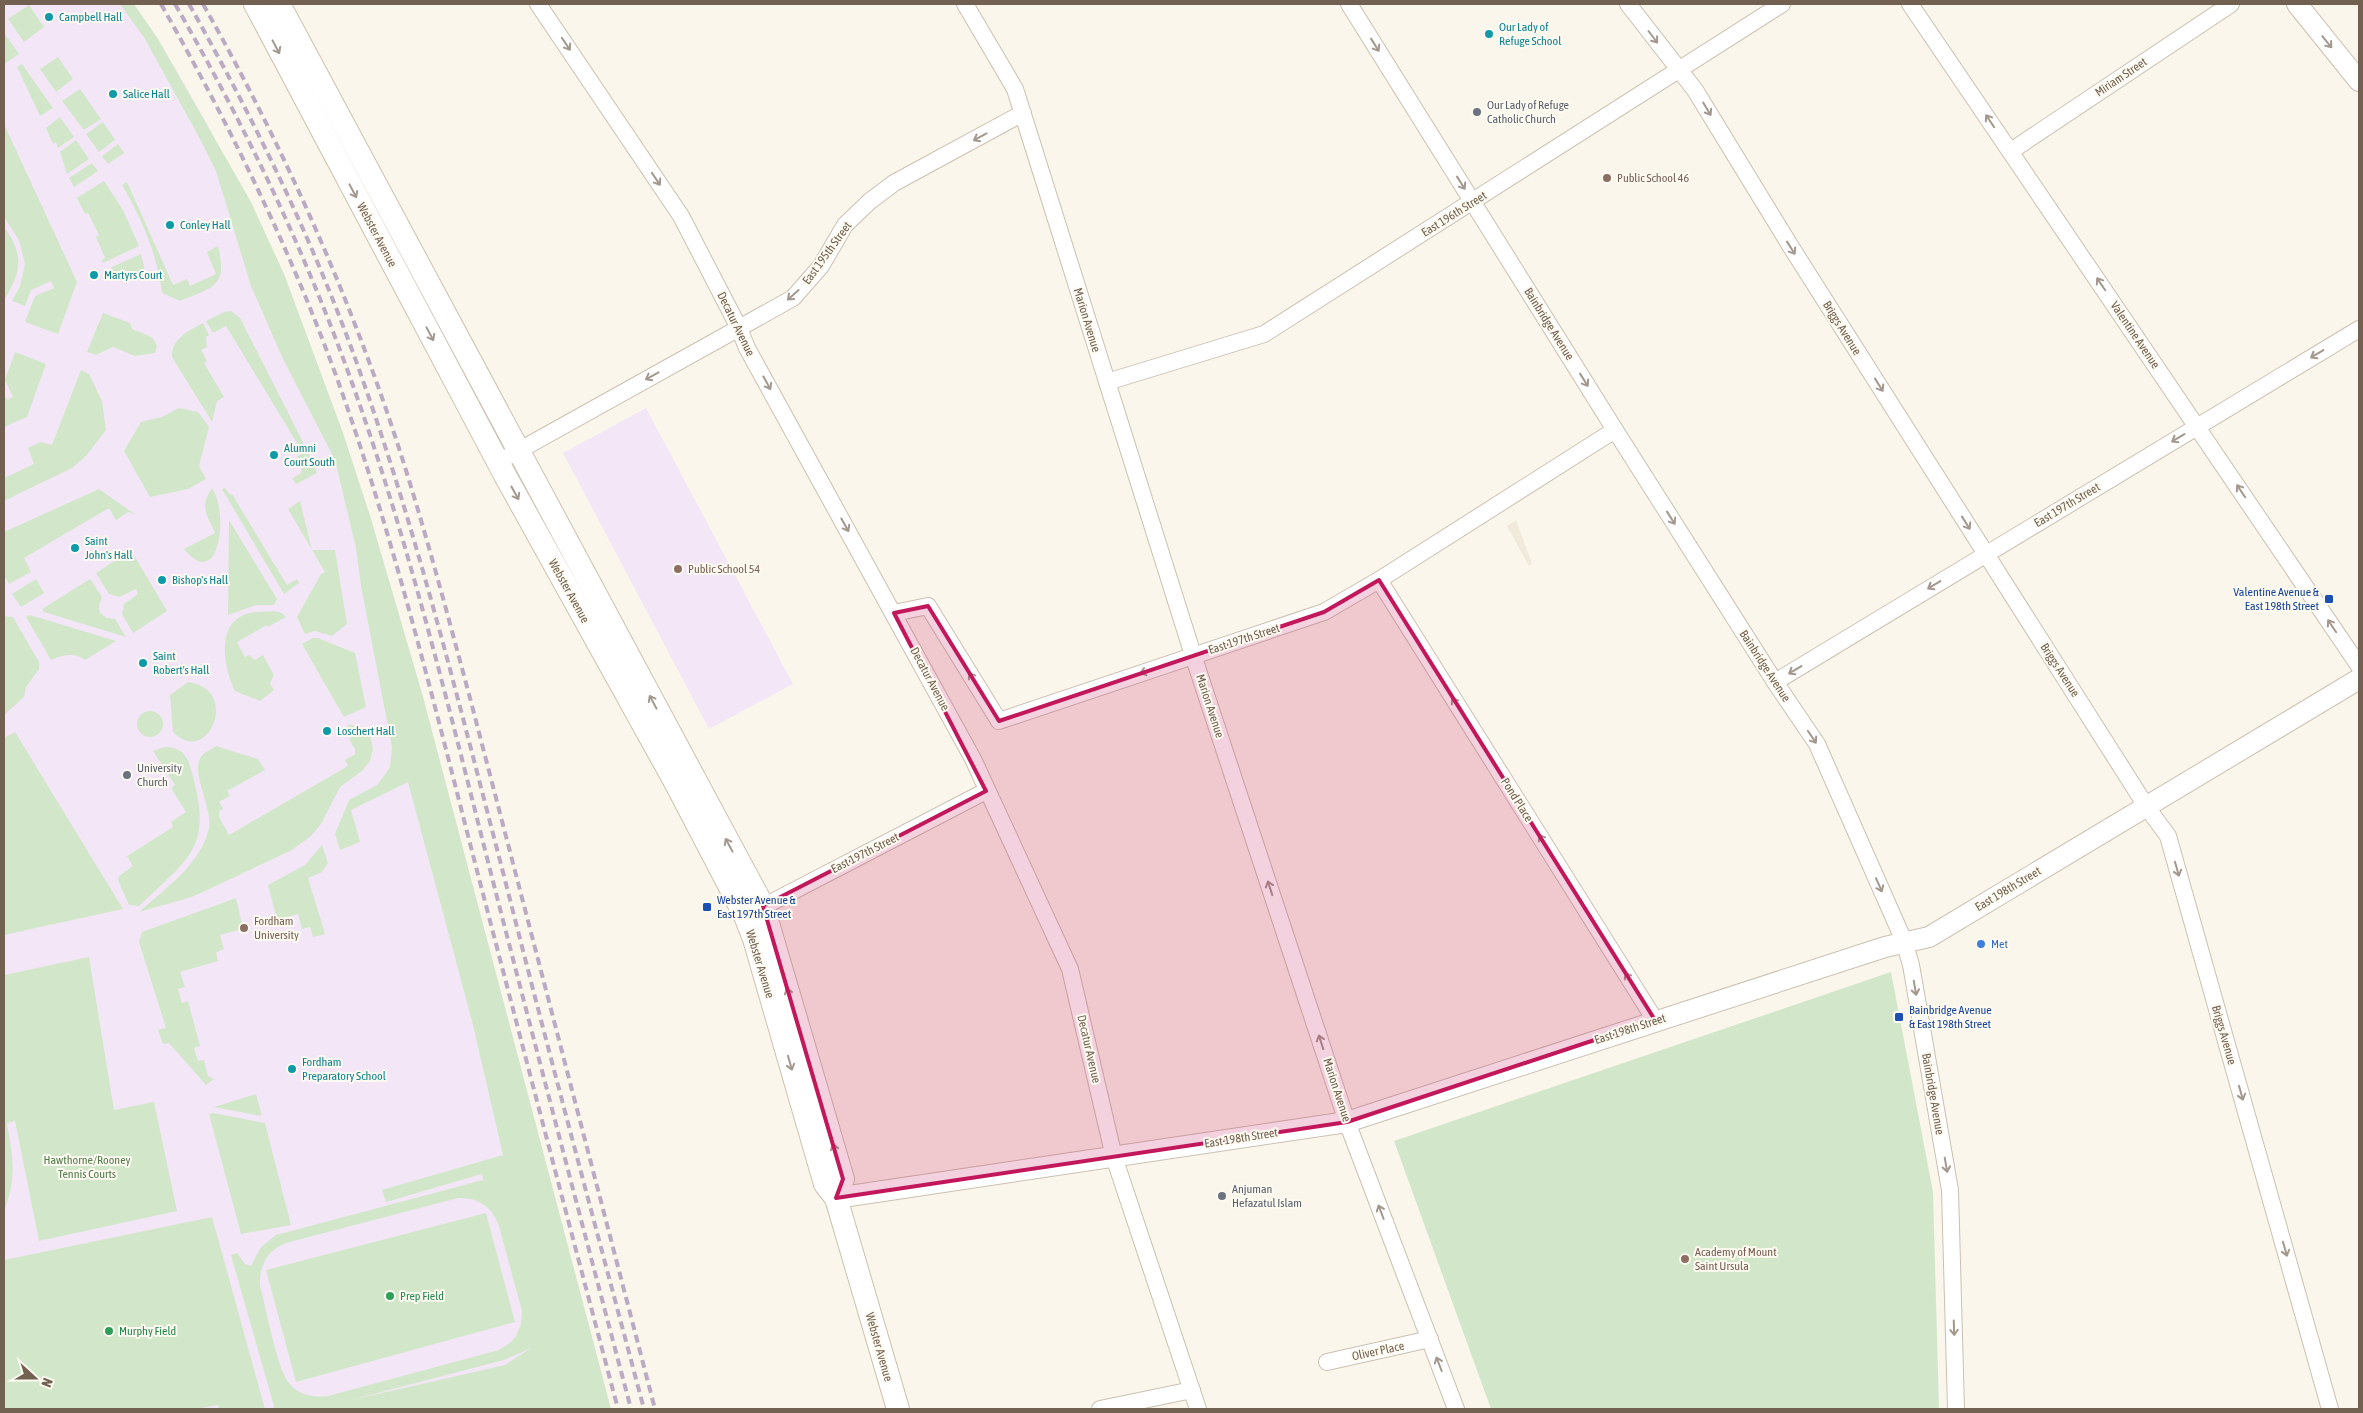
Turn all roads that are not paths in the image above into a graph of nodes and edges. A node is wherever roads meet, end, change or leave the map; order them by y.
1 (254, 4) edge
2 (279, 4) edge
3 (538, 4) edge
4 (965, 4) edge
5 (1349, 4) edge
6 (1628, 4) edge
7 (1782, 4) edge
8 (1910, 4) edge
9 (2231, 4) edge
10 (2297, 4) edge
11 (1678, 70) junction
12 (2359, 81) edge
13 (1022, 114) junction
14 (2011, 151) junction
15 (1473, 202) junction
16 (740, 328) junction
17 (2359, 329) edge
18 (1107, 382) junction
19 (2196, 427) junction
20 (1615, 430) junction
21 (520, 450) junction
22 (498, 462) junction
23 (1986, 554) junction
24 (1379, 580) junction
25 (894, 613) junction
26 (1193, 655) junction
27 (2359, 666) edge
28 (2359, 679) edge
29 (1775, 682) junction
30 (986, 791) junction
31 (2146, 806) junction
32 (754, 911) junction
33 (1904, 941) junction
34 (1655, 1020) junction
35 (1347, 1122) junction
36 (1114, 1157) junction
37 (836, 1198) junction
38 (1430, 1339) junction
39 (1327, 1362) dead end
40 (1192, 1390) junction
41 (898, 1409) edge
42 (1100, 1409) edge
43 (1198, 1409) edge
44 (1456, 1409) edge
45 (1956, 1409) edge
46 (2330, 1409) edge

1 -> 22 main road, Webster Avenue
2 - 21 main road, Webster Avenue
3 -> 16 street, Decatur Avenue
4 - 13 street, Marion Avenue
5 -> 15 street, Bainbridge Avenue
6 -> 11 street, Briggs Avenue
7 - 11 street, East 196th Street
14 -> 8 street, Valentine Avenue
9 - 14 street, Miriam Street
10 -> 12 street
11 - 15 street, East 196th Street
11 -> 23 street, Briggs Avenue
13 -> 16 street, East 195th Street
13 - 18 street, Marion Avenue
19 -> 14 street, Valentine Avenue
15 - 18 street, East 196th Street
15 -> 20 street, Bainbridge Avenue
16 -> 21 street, East 195th Street
16 -> 25 street, Decatur Avenue
17 -> 19 street, East 197th Street
18 - 26 street, Marion Avenue
19 -> 23 street, East 197th Street
27 -> 19 street, Valentine Avenue
20 - 24 street, East 197th Street
20 -> 29 street, Bainbridge Avenue
21 - 22 street, East 195th Street
32 -> 21 main road, Webster Avenue
22 -> 32 main road, Webster Avenue
23 -> 29 street, East 197th Street
23 - 31 street, Briggs Avenue
24 - 26 street, East 197th Street
34 -> 24 street, Pond Place
26 -> 25 street, East 197th Street
25 - 30 street, Decatur Avenue
35 -> 26 street, Marion Avenue
28 - 31 street, East 198th Street
29 -> 33 street, Bainbridge Avenue
30 - 32 street, East 197th Street
30 - 36 street, Decatur Avenue
31 - 33 street, East 198th Street
31 -> 46 street, Briggs Avenue
32 - 37 main road, Webster Avenue
33 - 34 street, East 198th Street
33 -> 45 street, Bainbridge Avenue
34 - 35 street, East 198th Street
35 - 36 street, East 198th Street
38 -> 35 street, Marion Avenue
36 - 37 street, East 198th Street
36 - 40 street, Decatur Avenue
37 - 41 main road, Webster Avenue
38 - 39 street, Oliver Place
44 -> 38 street, Marion Avenue
40 - 42 street
40 - 43 street, Decatur Avenue

